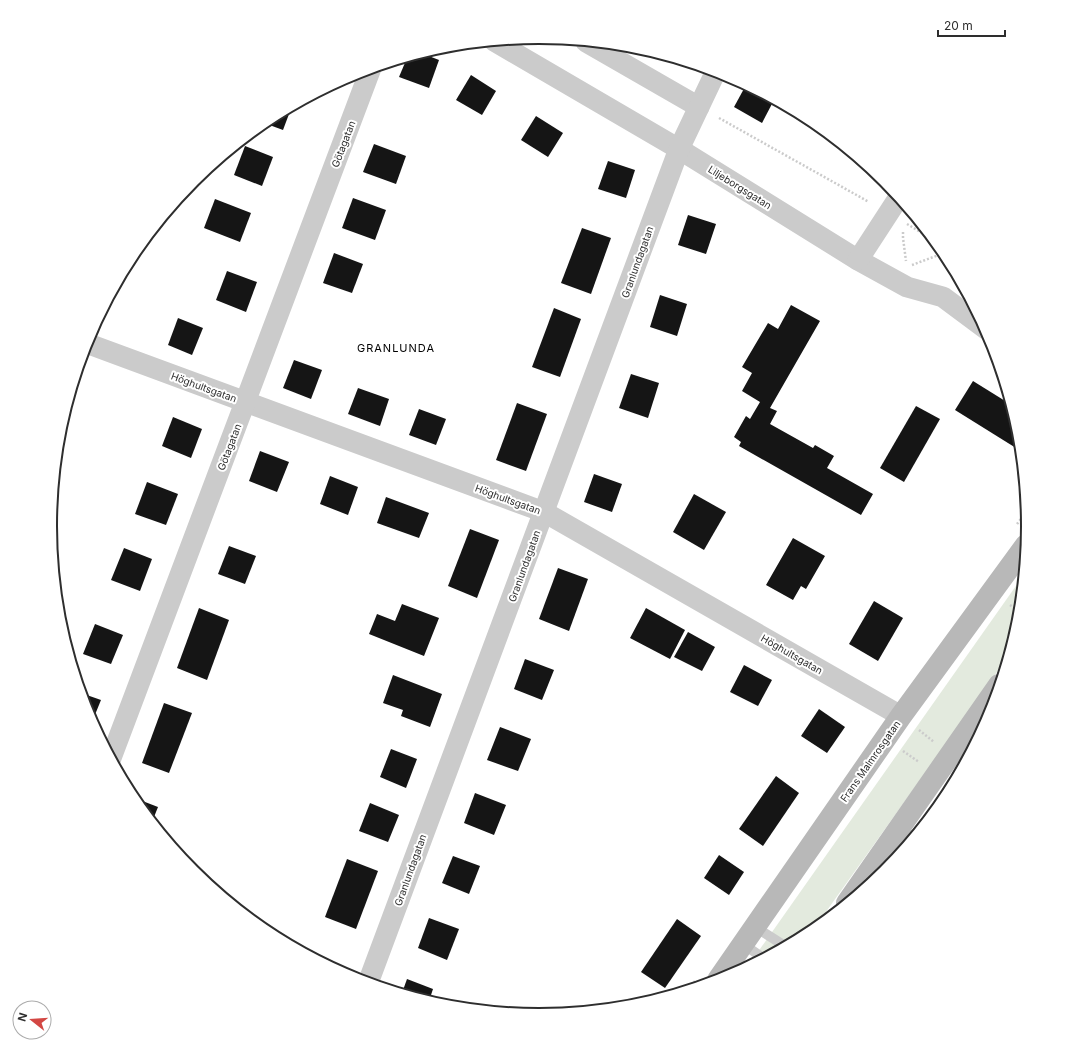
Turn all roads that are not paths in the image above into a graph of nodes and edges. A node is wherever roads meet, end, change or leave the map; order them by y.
1 (502, 46) edge
2 (595, 47) edge
3 (368, 76) edge
4 (713, 77) edge
5 (699, 107) junction
6 (679, 149) junction
7 (897, 211) edge
8 (858, 260) junction
9 (974, 320) edge
10 (93, 345) edge
11 (245, 402) junction
12 (544, 512) junction
13 (1020, 553) edge
14 (987, 702) edge
15 (901, 716) junction
16 (114, 751) edge
17 (906, 832) edge
18 (867, 879) edge
19 (755, 926) junction
20 (780, 943) edge
21 (743, 944) junction
22 (758, 955) edge
23 (725, 970) edge
24 (370, 977) edge

1 - 6 street, Liljeborgsgatan
2 - 5 street
3 - 11 street, Götagatan
4 - 5 street, Granlundagatan
5 - 6 street, Granlundagatan
6 - 8 street, Liljeborgsgatan
6 - 12 street, Granlundagatan
7 - 8 street
8 - 9 street, Liljeborgsgatan
10 - 11 street, Höghultsgatan
11 - 12 street, Höghultsgatan
11 - 16 street, Götagatan
12 - 15 street, Höghultsgatan
12 - 24 street, Granlundagatan
13 - 15 street, Frans Malmrosgatan
14 - 17 street
15 - 19 street, Frans Malmrosgatan
17 - 18 street
19 - 20 lane
19 - 21 street, Frans Malmrosgatan
21 - 22 lane
21 - 23 street, Frans Malmrosgatan

